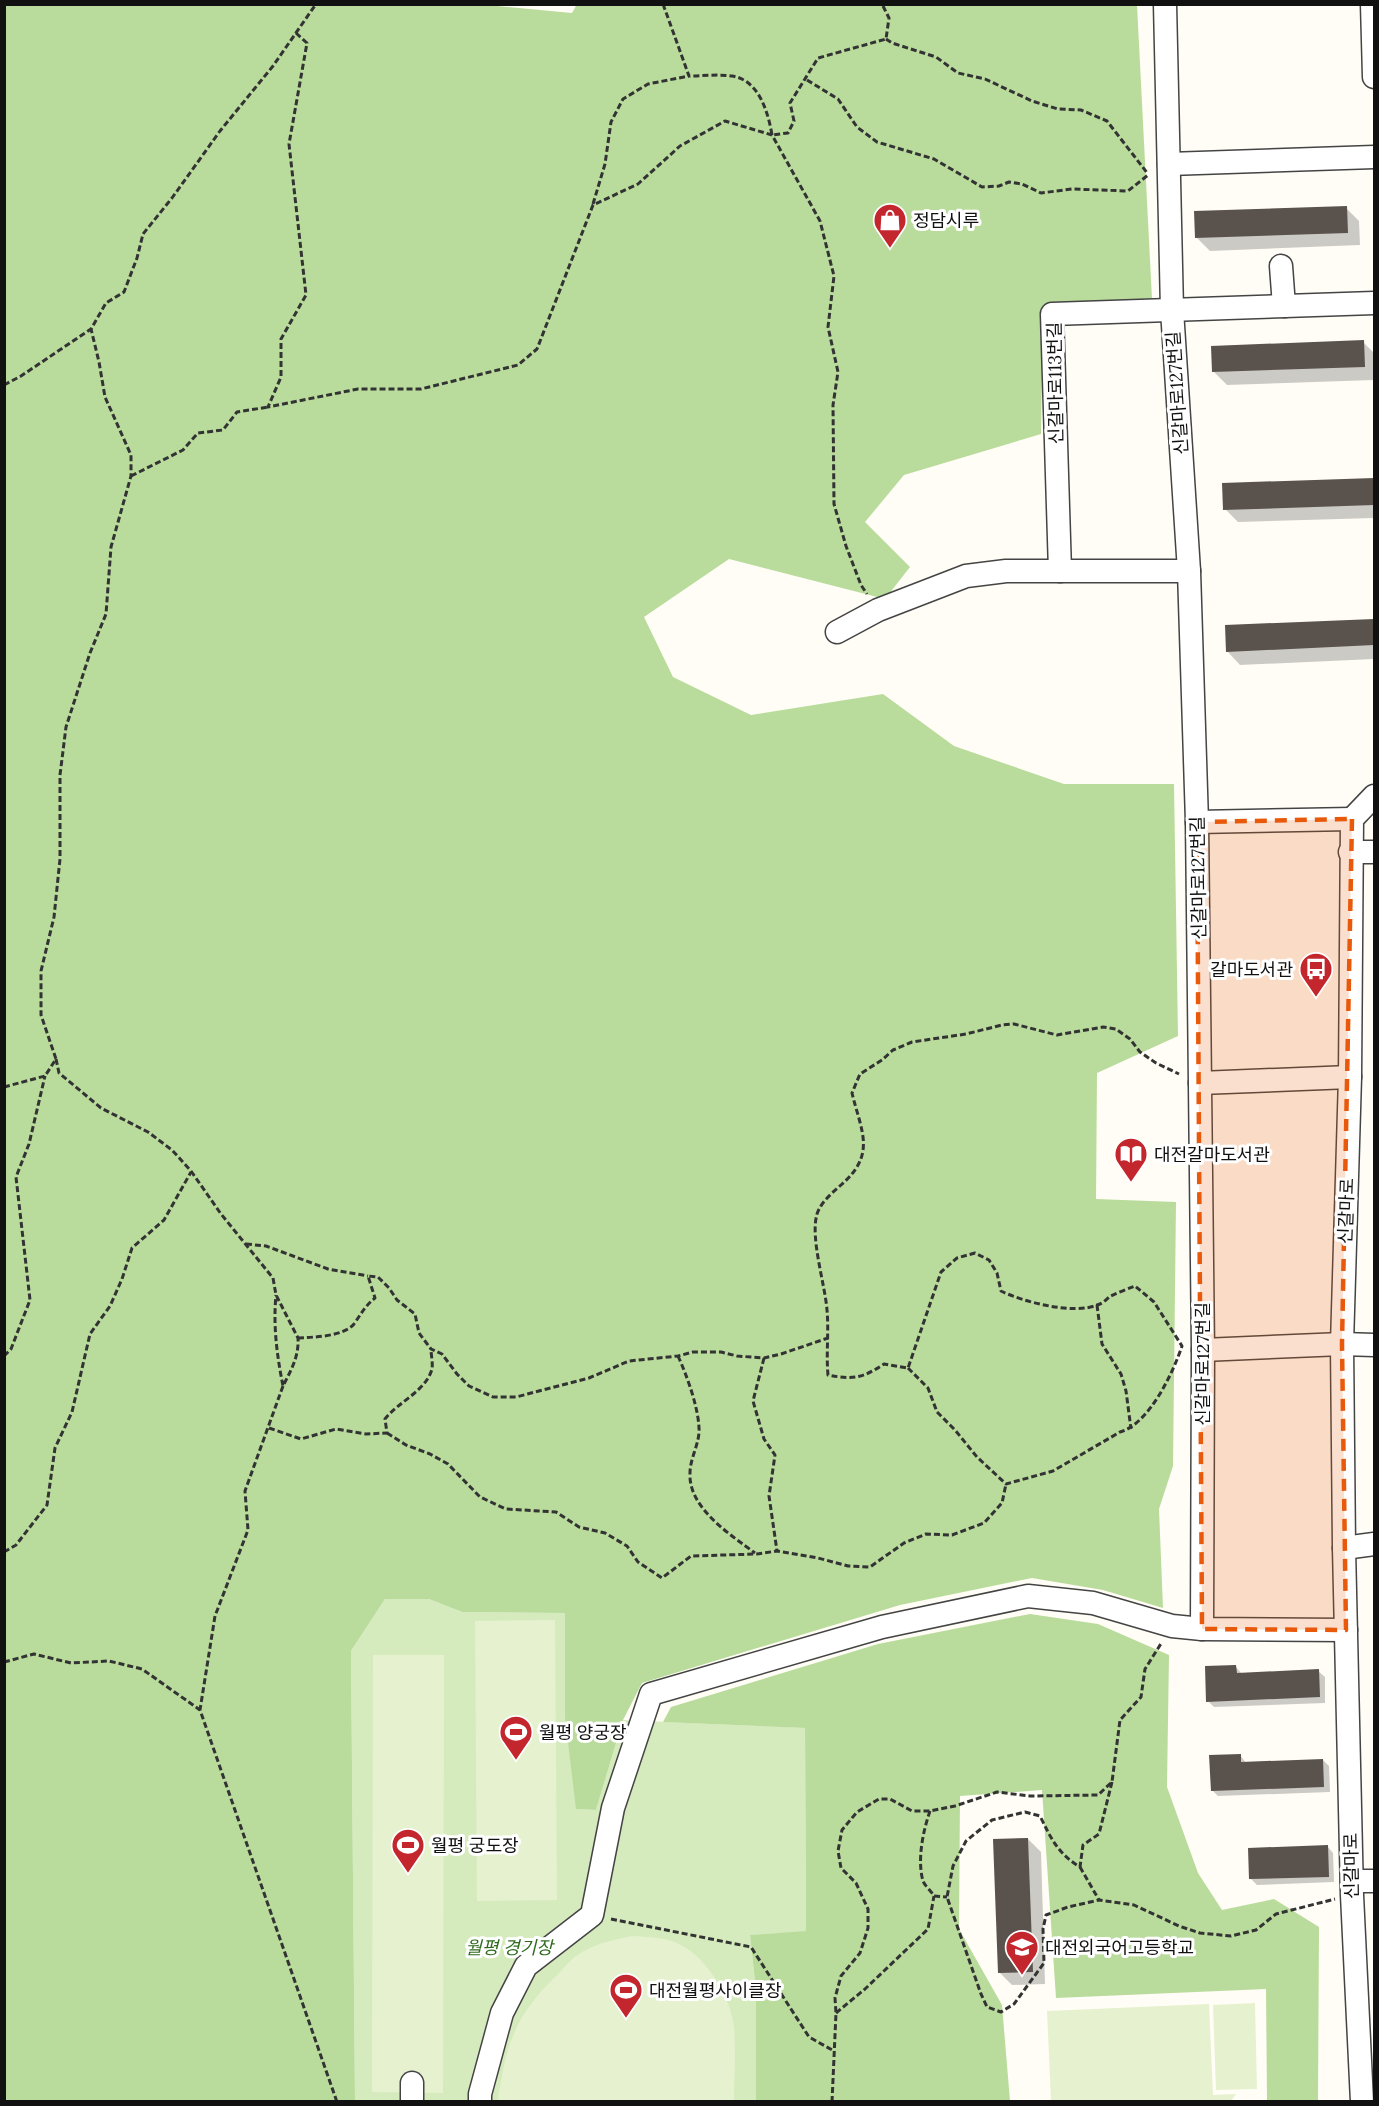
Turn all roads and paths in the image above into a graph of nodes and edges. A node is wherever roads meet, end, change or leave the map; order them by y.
1 (316, 4) edge
2 (663, 4) edge
3 (882, 4) edge
4 (1165, 4) edge
5 (1372, 4) edge
6 (296, 33) junction
7 (886, 39) junction
8 (689, 76) junction
9 (1374, 78) edge
10 (806, 80) junction
11 (772, 135) junction
12 (1374, 157) edge
13 (1169, 164) junction
14 (1148, 175) junction
15 (593, 205) junction
16 (1281, 266) dead end
17 (1374, 303) edge
18 (1284, 306) junction
19 (1172, 310) junction
20 (91, 329) junction
21 (4, 385) edge
22 (268, 407) junction
23 (131, 476) junction
24 (1060, 571) junction
25 (1189, 571) junction
26 (878, 610) junction
27 (837, 632) dead end
28 (1374, 796) edge
29 (1352, 819) junction
30 (1197, 822) junction
31 (1350, 852) junction
32 (1374, 852) edge
33 (56, 1059) junction
34 (45, 1076) junction
35 (1350, 1077) junction
36 (1200, 1083) junction
37 (4, 1087) edge
38 (191, 1172) junction
39 (245, 1244) junction
40 (368, 1276) junction
41 (276, 1295) junction
42 (1097, 1305) junction
43 (298, 1338) junction
44 (828, 1338) junction
45 (1342, 1344) junction
46 (1374, 1345) edge
47 (431, 1349) junction
48 (1203, 1350) junction
49 (4, 1356) edge
50 (678, 1356) junction
51 (765, 1358) junction
52 (908, 1368) junction
53 (283, 1386) junction
54 (269, 1428) junction
55 (1131, 1429) junction
56 (387, 1432) junction
57 (1006, 1484) junction
58 (1374, 1544) edge
59 (1344, 1548) junction
60 (777, 1551) junction
61 (4, 1552) edge
62 (757, 1554) junction
63 (1172, 1626) junction
64 (1202, 1629) junction
65 (1346, 1630) junction
66 (4, 1662) edge
67 (200, 1710) junction
68 (1112, 1782) junction
69 (930, 1811) junction
70 (1080, 1867) junction
71 (1374, 1881) edge
72 (1352, 1888) junction
73 (934, 1896) junction
74 (947, 1897) junction
75 (1099, 1900) junction
76 (592, 1915) junction
77 (836, 2013) junction
78 (834, 2051) junction
79 (338, 2102) edge
80 (480, 2102) edge
81 (832, 2102) edge
82 (1362, 2102) edge

1 - 6 path
2 - 8 path
3 - 7 path
4 - 13 street, 신갈마로127번길
5 - 9 street
6 - 20 path
6 - 22 path
7 - 10 path
7 - 14 path
8 - 11 path
8 - 15 path
10 - 11 path
10 - 14 path
11 - 15 path
11 - 26 path
12 - 13 street
13 - 14 path
13 - 19 street, 신갈마로127번길
15 - 22 path
16 - 18 street
17 - 18 street, 신갈마로113번길
18 - 19 street, 신갈마로113번길
19 - 24 street, 신갈마로113번길
19 - 25 street, 신갈마로127번길
20 - 21 path
20 - 23 path
22 - 23 path
23 - 33 path
24 - 25 street
24 - 26 street
25 - 30 street, 신갈마로127번길
26 - 27 street
28 - 29 street
29 - 30 street
29 - 31 street, 신갈마로
30 - 36 street, 신갈마로127번길
31 - 32 street
31 - 35 street, 신갈마로
33 - 34 path
33 - 38 path
34 - 37 path
34 - 49 path
35 - 36 street
35 - 45 street, 신갈마로
36 - 44 path
36 - 48 street, 신갈마로127번길
38 - 39 path
38 - 61 path
39 - 40 path
39 - 41 path
40 - 43 path
40 - 47 path
41 - 43 path
41 - 53 path
42 - 52 path
42 - 55 path
42 - 55 path
43 - 53 path
44 - 51 path
44 - 52 path
45 - 46 street
45 - 48 street
45 - 59 street, 신갈마로
47 - 50 path
47 - 56 path
48 - 64 street, 신갈마로127번길
50 - 51 path
50 - 62 path
51 - 60 path
52 - 57 path
53 - 54 path
54 - 56 path
54 - 67 path
55 - 57 path
56 - 62 path
57 - 60 path
58 - 59 street
59 - 65 street, 신갈마로
60 - 62 path
63 - 64 street
63 - 68 path
63 - 76 street
64 - 65 street
65 - 72 street, 신갈마로
66 - 67 path
67 - 79 path
68 - 69 path
68 - 70 path
69 - 73 path
69 - 77 path
70 - 74 path
70 - 75 path
71 - 72 street
72 - 75 path
72 - 82 street, 신갈마로
73 - 74 path
73 - 77 path
74 - 75 path
76 - 78 path
76 - 80 street
77 - 78 path
78 - 81 path

